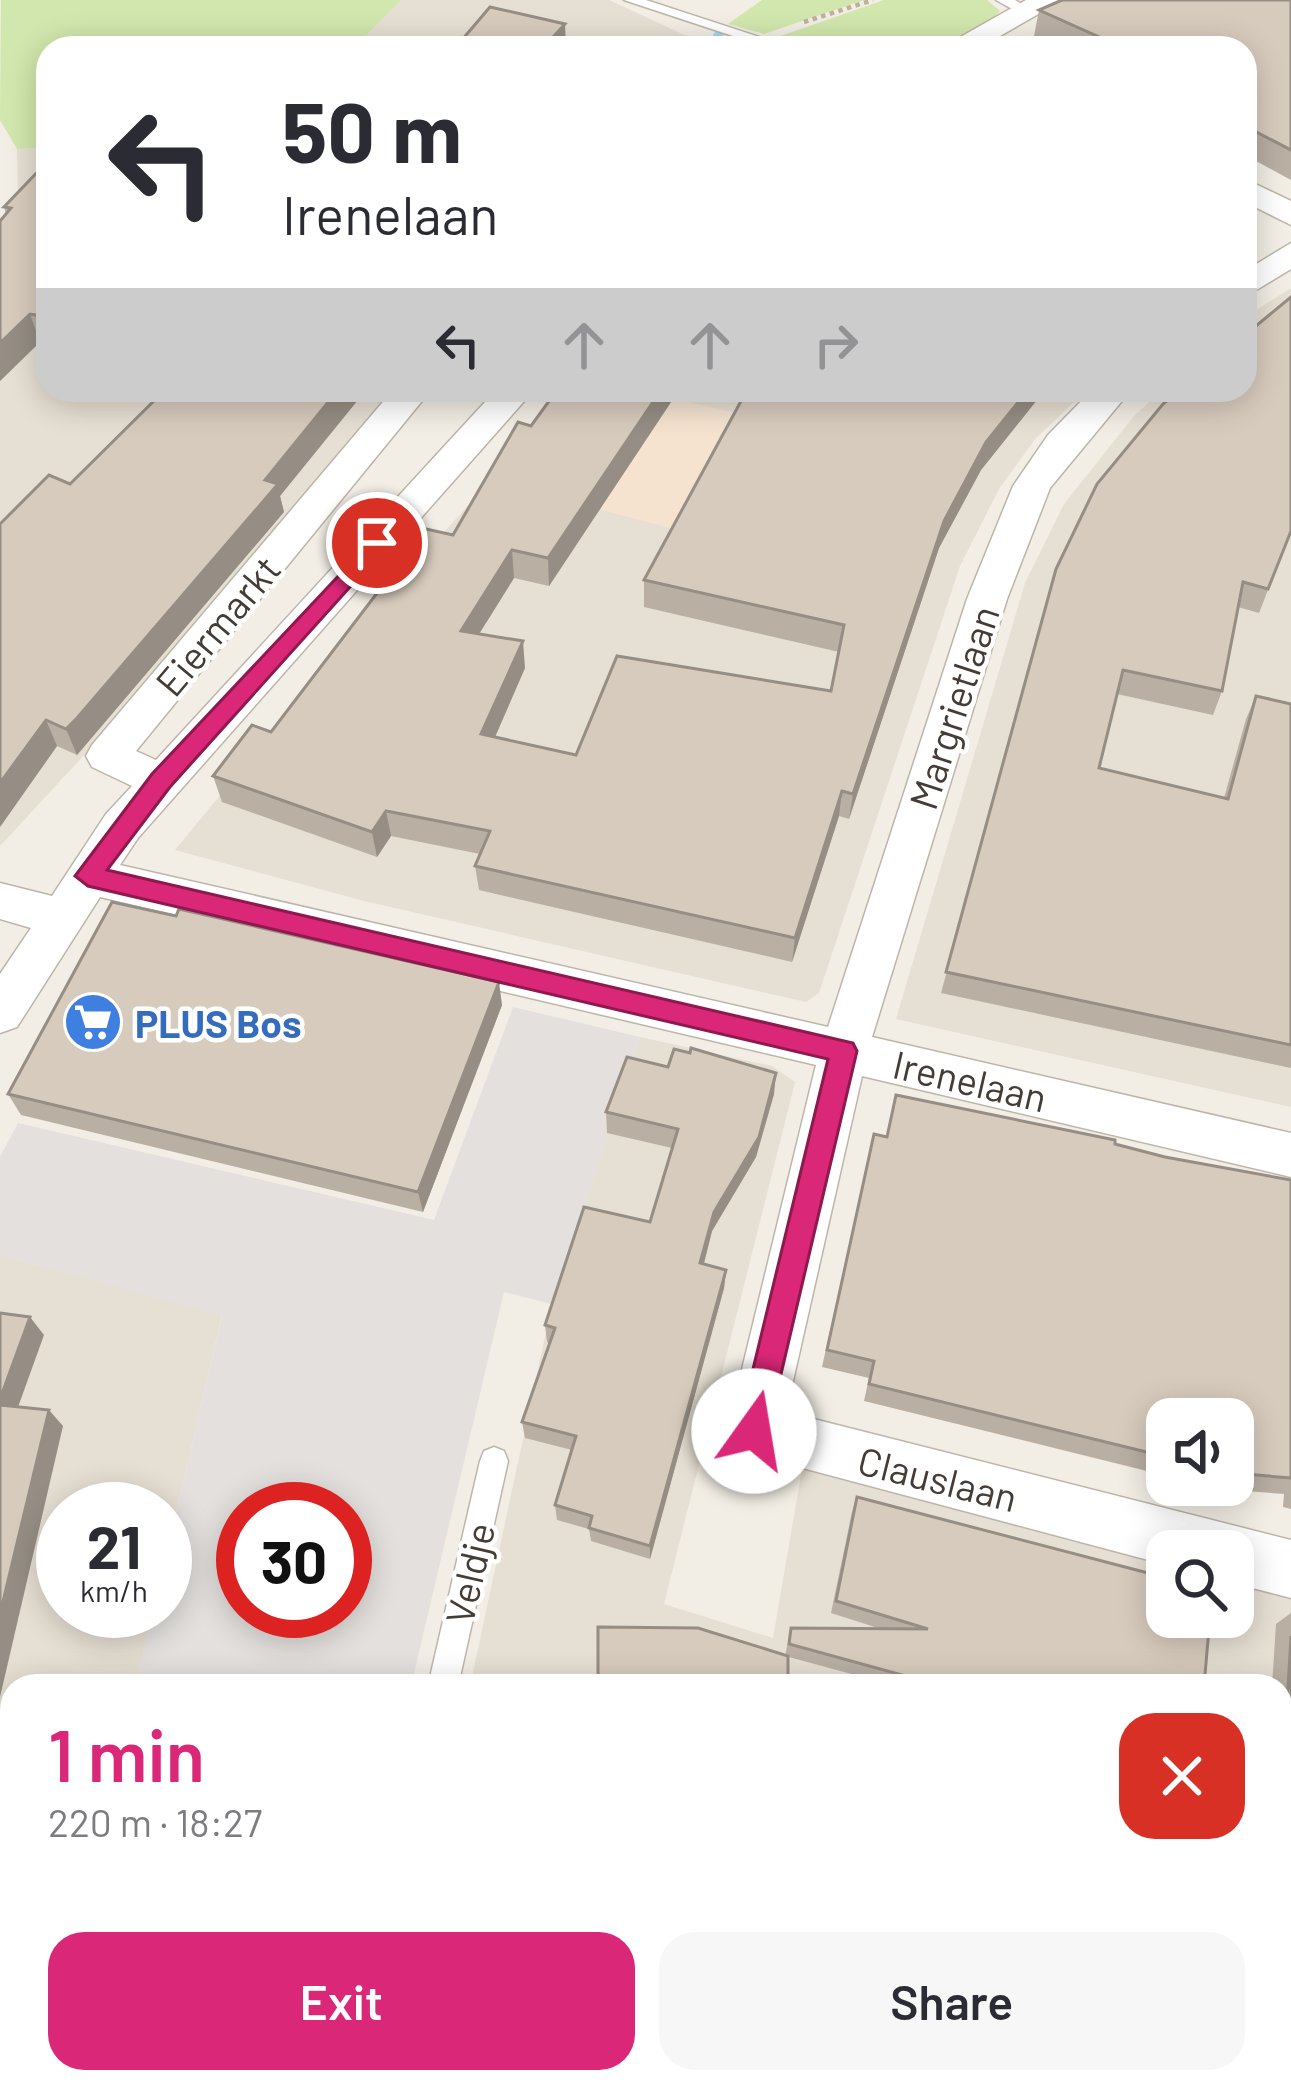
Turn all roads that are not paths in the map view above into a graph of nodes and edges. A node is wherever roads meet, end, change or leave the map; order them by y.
1 (631, 0) edge
2 (1026, 4) edge
3 (747, 36) edge
4 (986, 36) edge
5 (1257, 196) edge
6 (1291, 215) edge
7 (1291, 253) edge
8 (1257, 278) edge
9 (402, 402) edge
10 (505, 402) edge
11 (1102, 402) edge
12 (365, 449) junction
13 (439, 475) junction
14 (161, 781) junction
15 (88, 876) junction
16 (0, 901) edge
17 (60, 916) junction
18 (0, 1013) edge
19 (844, 1051) junction
20 (1291, 1155) edge
21 (494, 1460) dead end
22 (1146, 1532) edge
23 (1254, 1559) edge
24 (1291, 1568) edge
25 (446, 1674) edge

1 - 3 lane
2 - 4 street
5 - 6 street
7 - 8 street
9 - 12 street, Eiermarkt
10 - 13 street, Eiermarkt
11 - 19 street, Margrietlaan
12 - 13 street
12 - 14 street, Eiermarkt
13 - 14 street, Eiermarkt
14 - 15 street, Eiermarkt
15 - 17 street, Eiermarkt
15 - 19 street, Irenelaan
16 - 17 street
17 - 18 street, Eiermarkt
19 - 20 street, Irenelaan
19 - 22 street, Clauslaan
21 - 25 lane, Veldje
23 - 24 street

